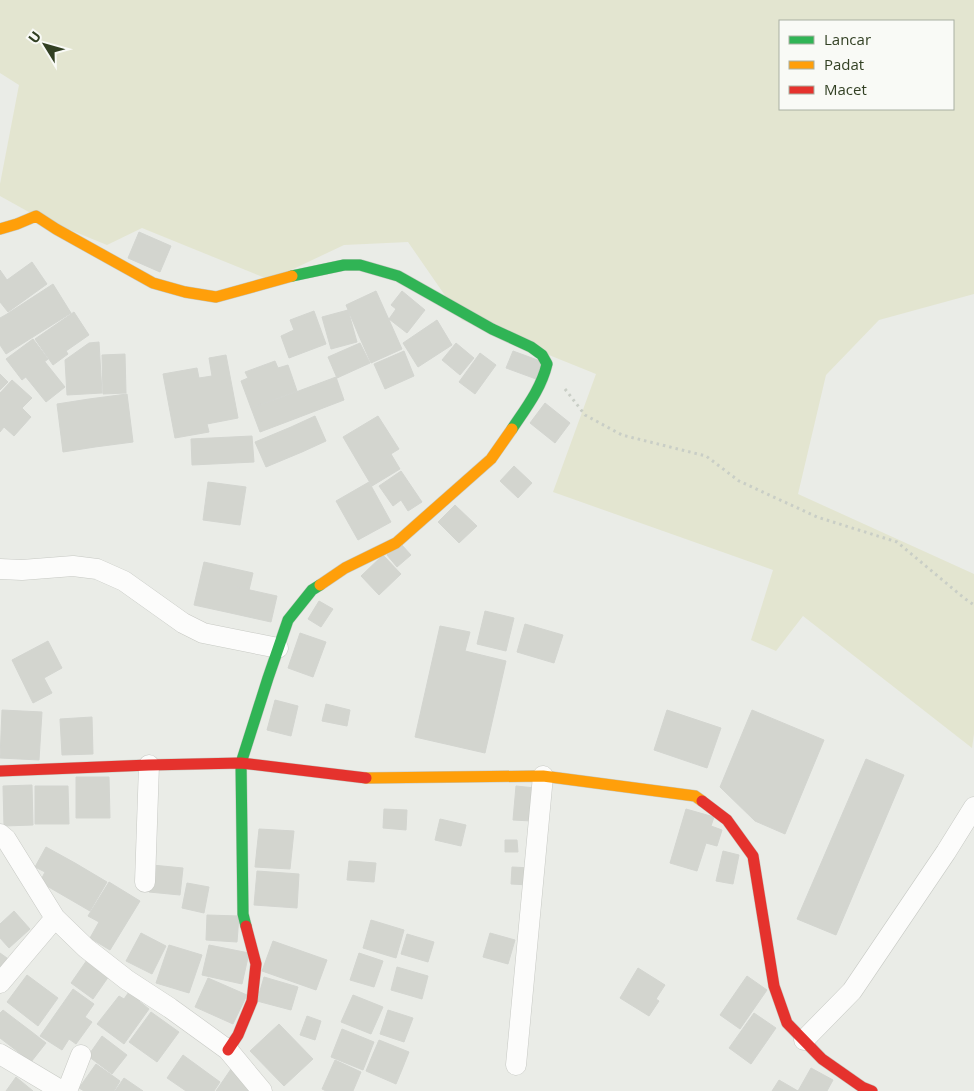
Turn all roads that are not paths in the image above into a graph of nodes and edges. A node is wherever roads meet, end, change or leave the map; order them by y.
1 (0, 230) edge
2 (0, 569) edge
3 (278, 648) junction
4 (241, 763) junction
5 (149, 765) junction
6 (0, 771) edge
7 (543, 776) junction
8 (974, 807) edge
9 (0, 834) edge
10 (146, 882) dead end
11 (55, 918) junction
12 (0, 983) edge
13 (804, 1040) junction
14 (228, 1050) junction
15 (0, 1054) edge
16 (81, 1055) dead end
17 (516, 1065) dead end
18 (62, 1091) edge
19 (67, 1091) edge
20 (262, 1091) edge
21 (872, 1091) edge

1 - 3 street
2 - 3 street
3 - 4 street
4 - 5 street
4 - 7 street
4 - 14 street
5 - 6 street
5 - 10 street
7 - 13 street
7 - 17 street
8 - 13 street
9 - 11 street
11 - 12 street
11 - 14 street
13 - 21 street
14 - 20 street
15 - 18 street
16 - 19 street

